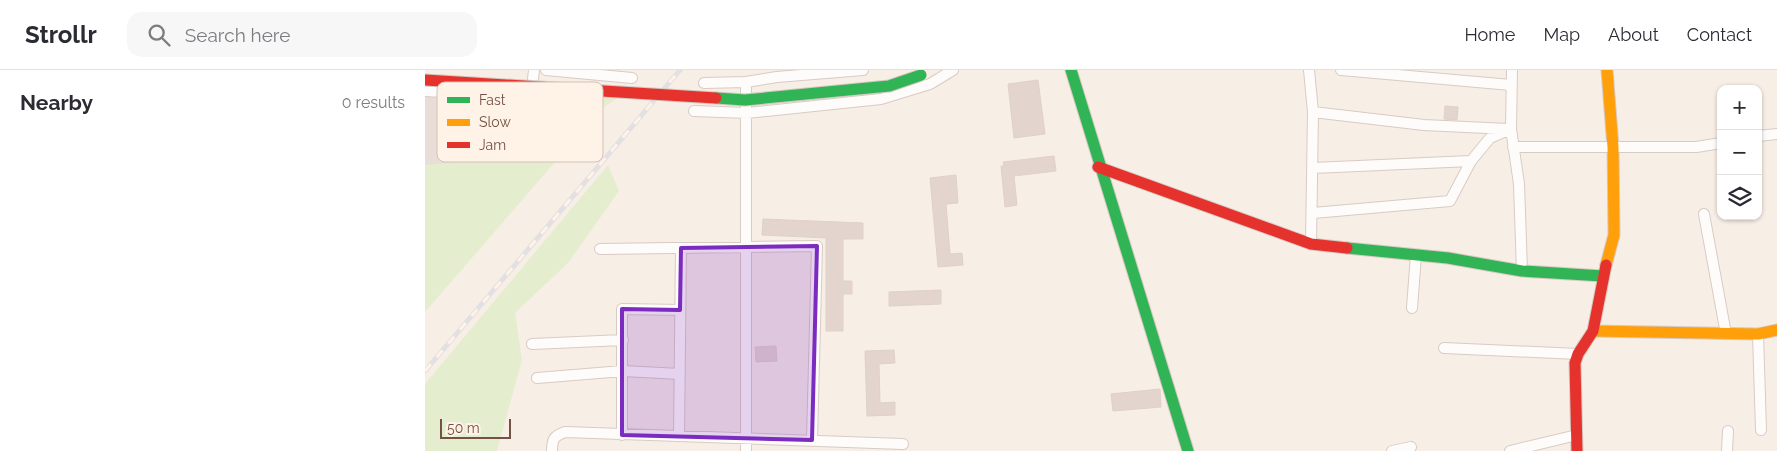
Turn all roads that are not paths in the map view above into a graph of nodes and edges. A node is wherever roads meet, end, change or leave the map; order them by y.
1 (546, 70) edge
2 (863, 70) edge
3 (953, 70) edge
4 (1071, 70) edge
5 (1309, 70) edge
6 (1341, 70) edge
7 (1512, 70) edge
8 (1607, 70) edge
9 (925, 73) edge
10 (1396, 73) edge
11 (632, 78) dead end
12 (425, 80) edge
13 (454, 82) edge
14 (704, 82) dead end
15 (746, 82) junction
16 (1511, 85) junction
17 (603, 92) edge
18 (694, 111) dead end
19 (1313, 112) junction
20 (747, 113) junction
21 (1511, 129) junction
22 (1777, 134) edge
23 (1762, 136) edge
24 (1717, 144) edge
25 (1513, 147) junction
26 (1613, 148) junction
27 (1471, 162) junction
28 (1098, 168) junction
29 (1313, 168) junction
30 (1313, 213) junction
31 (1704, 214) dead end
32 (1311, 244) junction
33 (746, 246) junction
34 (681, 248) junction
35 (600, 249) dead end
36 (1416, 255) junction
37 (1522, 271) junction
38 (1603, 276) junction
39 (1412, 308) dead end
40 (680, 310) junction
41 (1777, 330) edge
42 (1593, 331) junction
43 (1726, 334) junction
44 (1758, 334) junction
45 (623, 340) junction
46 (532, 344) dead end
47 (1444, 348) dead end
48 (1577, 354) junction
49 (623, 371) junction
50 (680, 374) junction
51 (537, 378) dead end
52 (1761, 430) dead end
53 (1728, 431) dead end
54 (622, 435) junction
55 (1577, 435) junction
56 (679, 436) junction
57 (746, 437) junction
58 (812, 440) junction
59 (903, 444) dead end
60 (1411, 447) dead end
61 (552, 451) edge
62 (746, 451) edge
63 (1188, 451) edge
64 (1392, 451) edge
65 (1510, 451) edge
66 (1577, 451) edge
67 (1727, 451) edge

1 - 11 street
2 - 15 street
3 - 20 street
4 - 28 street
5 - 19 street
6 - 10 street
7 - 16 street
8 - 26 street
9 - 17 street, bridge
10 - 16 street
12 - 13 street, bridge
14 - 15 street
15 - 20 street
16 - 21 street
18 - 20 street
19 - 21 street
19 - 29 street
20 - 33 street
21 - 25 street
21 - 27 street
22 - 23 street
24 - 26 street
25 - 26 street
25 - 37 street
26 - 38 street
27 - 29 street
27 - 30 street
28 - 32 street
28 - 63 street
29 - 30 street
30 - 32 street
31 - 43 street
32 - 36 street
33 - 34 street
33 - 57 street
33 - 58 street
34 - 35 street
34 - 40 street
36 - 37 street
36 - 39 street
37 - 38 street
38 - 42 street
40 - 45 street
40 - 50 street
41 - 44 street
42 - 43 street
42 - 48 street
43 - 44 street
44 - 52 street
45 - 46 street
45 - 49 street
47 - 48 street
48 - 55 street
49 - 50 street
49 - 51 street
49 - 54 street
50 - 56 street
53 - 67 street
54 - 56 street
54 - 61 street
55 - 65 street
55 - 66 street
56 - 57 street
57 - 58 street
57 - 62 street
58 - 59 street
60 - 64 street

